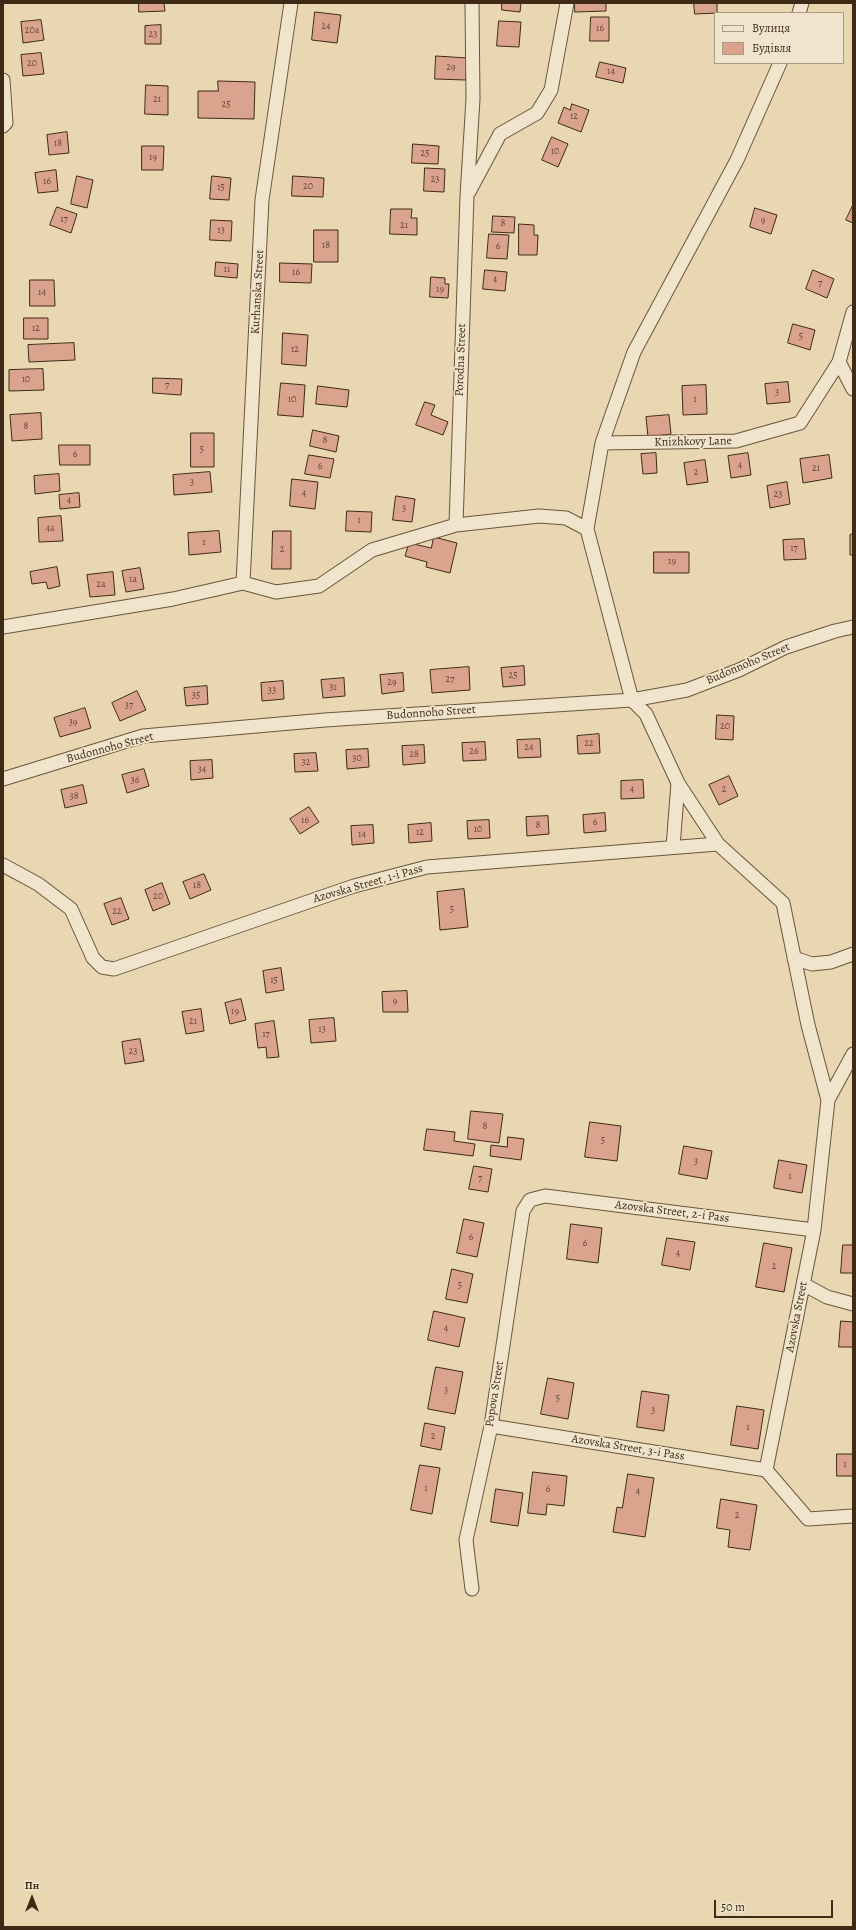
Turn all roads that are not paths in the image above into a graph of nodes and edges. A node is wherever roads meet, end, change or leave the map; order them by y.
1 (291, 3) edge
2 (472, 3) edge
3 (567, 3) edge
4 (780, 64) edge
5 (3, 80) edge
6 (3, 126) edge
7 (467, 196) junction
8 (853, 312) edge
9 (839, 362) junction
10 (853, 389) edge
11 (602, 444) junction
12 (456, 525) junction
13 (587, 529) junction
14 (243, 583) junction
15 (3, 627) edge
16 (853, 628) edge
17 (632, 700) junction
18 (3, 779) edge
19 (678, 783) junction
20 (718, 844) junction
21 (673, 847) junction
22 (3, 865) edge
23 (853, 954) edge
24 (794, 958) junction
25 (852, 1057) edge
26 (828, 1100) junction
27 (530, 1200) joint
28 (814, 1230) junction
29 (804, 1284) junction
30 (853, 1304) edge
31 (491, 1426) junction
32 (766, 1470) junction
33 (853, 1516) edge
34 (472, 1589) dead end

1 - 14 street, Kurhanska Street
2 - 7 street, Porodna Street
3 - 7 street, Porodna Street
4 - 11 street
5 - 6 street
7 - 12 street, Porodna Street
8 - 9 street, Knizhkovy Lane
9 - 10 street
9 - 11 street, Knizhkovy Lane
11 - 13 street
12 - 13 street
12 - 14 street
13 - 17 street
14 - 15 street
16 - 17 street, Budonnoho Street
17 - 18 street, Budonnoho Street
17 - 19 street
19 - 20 street
19 - 21 street
20 - 21 street, Azovska Street, 1-i Pass
20 - 24 street
21 - 22 street, Azovska Street, 1-i Pass
23 - 24 street
24 - 26 street
25 - 26 street
26 - 28 street, Azovska Street
27 - 28 street, Azovska Street, 2-i Pass
27 - 31 street, Popova Street
28 - 29 street, Azovska Street
29 - 30 street
29 - 32 street, Azovska Street
31 - 32 street, Azovska Street, 3-i Pass
31 - 34 street, Popova Street
32 - 33 street

